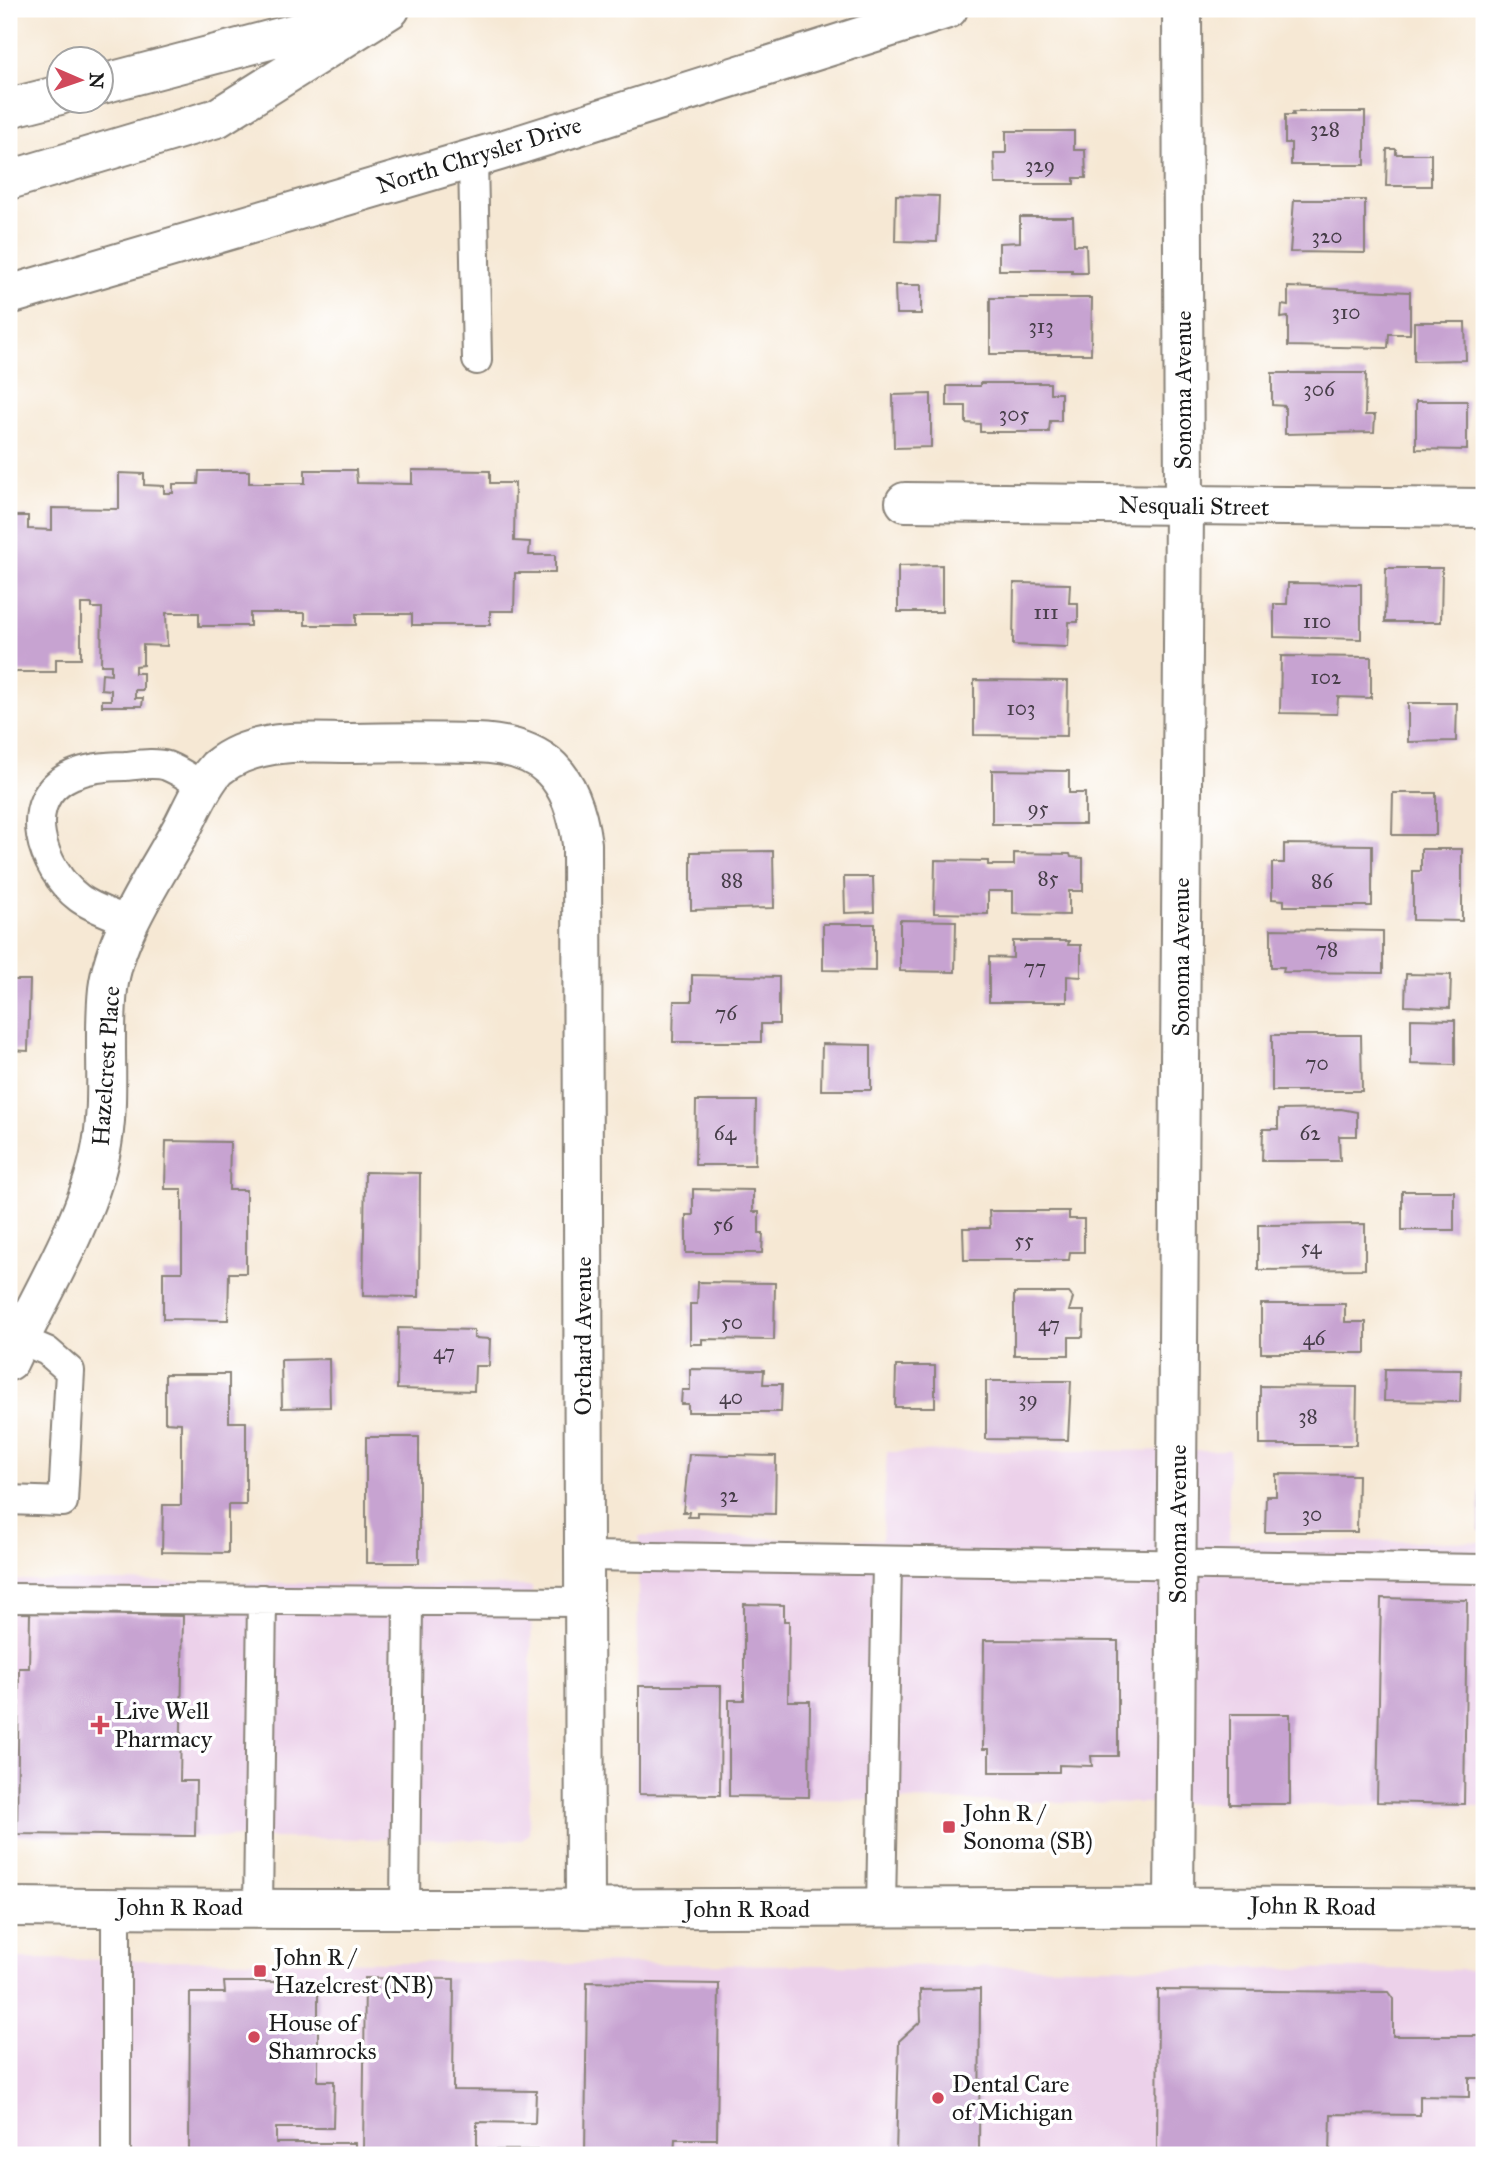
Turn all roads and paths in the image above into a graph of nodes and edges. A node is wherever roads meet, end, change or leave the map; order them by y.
1 (390, 9) edge
2 (948, 9) edge
3 (1182, 9) edge
4 (116, 80) edge
5 (46, 99) edge
6 (9, 108) edge
7 (473, 159) junction
8 (9, 180) edge
9 (9, 295) edge
10 (477, 360) dead end
11 (905, 502) dead end
12 (1184, 506) junction
13 (1484, 508) edge
14 (554, 770) joint
15 (204, 787) junction
16 (132, 923) junction
17 (14, 1350) edge
18 (9, 1500) edge
19 (585, 1556) junction
20 (887, 1561) junction
21 (1178, 1565) junction
22 (1484, 1569) edge
23 (9, 1598) edge
24 (262, 1600) junction
25 (408, 1600) junction
26 (585, 1602) junction
27 (1174, 1905) junction
28 (9, 1907) edge
29 (116, 1907) junction
30 (258, 1908) junction
31 (1484, 1908) edge
32 (405, 1909) junction
33 (585, 1909) junction
34 (881, 1909) junction
35 (116, 2155) edge

1 - 4 main road
1 - 8 main road
2 - 7 main road, North Chrysler Drive
3 - 12 main road, Sonoma Avenue
5 - 6 main road
7 - 9 main road, North Chrysler Drive
7 - 10 lane
11 - 12 main road, Nesquali Street
12 - 13 main road, Nesquali Street
12 - 21 main road, Sonoma Avenue
14 - 15 main road, Hazelcrest Place
14 - 19 main road, Orchard Avenue
15 - 16 main road, Hazelcrest Place
15 - 16 lane
16 - 17 main road, Hazelcrest Place
17 - 18 lane
19 - 20 lane
19 - 26 main road, Orchard Avenue
20 - 21 lane
20 - 34 lane
21 - 22 lane
21 - 27 main road, Sonoma Avenue
23 - 24 lane
24 - 25 lane
24 - 30 lane
25 - 26 lane
25 - 32 lane
26 - 33 main road, Orchard Avenue
27 - 31 main road, John R Road
27 - 34 main road, John R Road
28 - 29 main road, John R Road
29 - 30 main road, John R Road
29 - 35 lane
30 - 32 main road, John R Road
32 - 33 main road, John R Road
33 - 34 main road, John R Road

